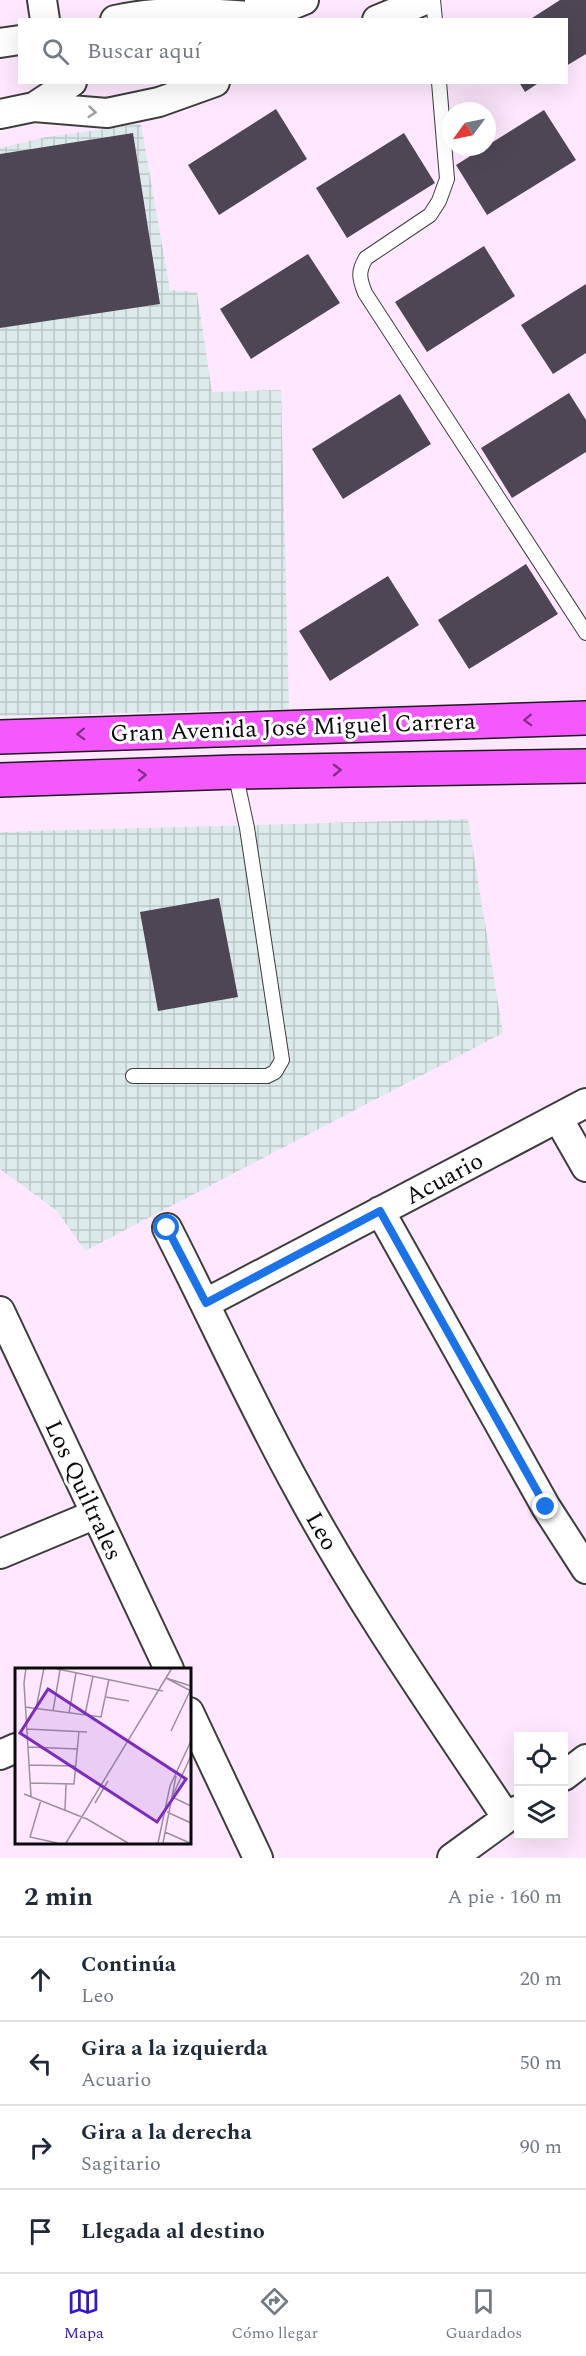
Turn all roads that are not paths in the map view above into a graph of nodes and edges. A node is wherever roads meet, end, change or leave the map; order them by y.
1 (42, 0) edge
2 (304, 0) edge
3 (425, 0) edge
4 (433, 0) edge
5 (259, 12) edge
6 (45, 18) edge
7 (128, 18) edge
8 (382, 18) edge
9 (435, 18) edge
10 (18, 40) edge
11 (0, 43) edge
12 (69, 84) edge
13 (209, 84) edge
14 (440, 84) edge
15 (34, 107) junction
16 (0, 114) edge
17 (586, 633) edge
18 (586, 718) edge
19 (0, 737) edge
20 (586, 766) edge
21 (235, 771) junction
22 (0, 780) edge
23 (133, 1076) dead end
24 (586, 1103) edge
25 (558, 1118) junction
26 (586, 1167) edge
27 (380, 1211) junction
28 (167, 1228) dead end
29 (206, 1303) junction
30 (0, 1311) edge
31 (8, 1348) edge
32 (96, 1514) junction
33 (0, 1554) edge
34 (586, 1569) edge
35 (169, 1668) edge
36 (190, 1714) edge
37 (15, 1748) edge
38 (0, 1755) edge
39 (586, 1759) edge
40 (568, 1773) edge
41 (513, 1814) edge
42 (252, 1856) edge
43 (452, 1858) edge

1 - 6 street
2 - 5 street
3 - 8 street
4 - 9 lane
5 - 7 street
10 - 11 street
12 - 15 street
15 -> 13 street
14 - 17 lane
15 - 16 street
18 -> 19 main road, Gran Avenida José Miguel Carrera
21 -> 20 main road, Gran Avenida José Miguel Carrera
22 -> 21 main road, Gran Avenida José Miguel Carrera
21 - 23 lane
24 - 25 street, Acuario
25 - 26 street
25 - 27 street, Acuario
27 - 29 street, Acuario
27 - 34 street
28 - 29 street, Leo
29 - 41 street, Leo
30 - 31 street, Los Quiltrales
31 - 32 street, Los Quiltrales
32 - 33 street
32 - 35 street, Los Quiltrales
36 - 42 street
37 - 38 street
39 - 40 street
41 - 43 street

